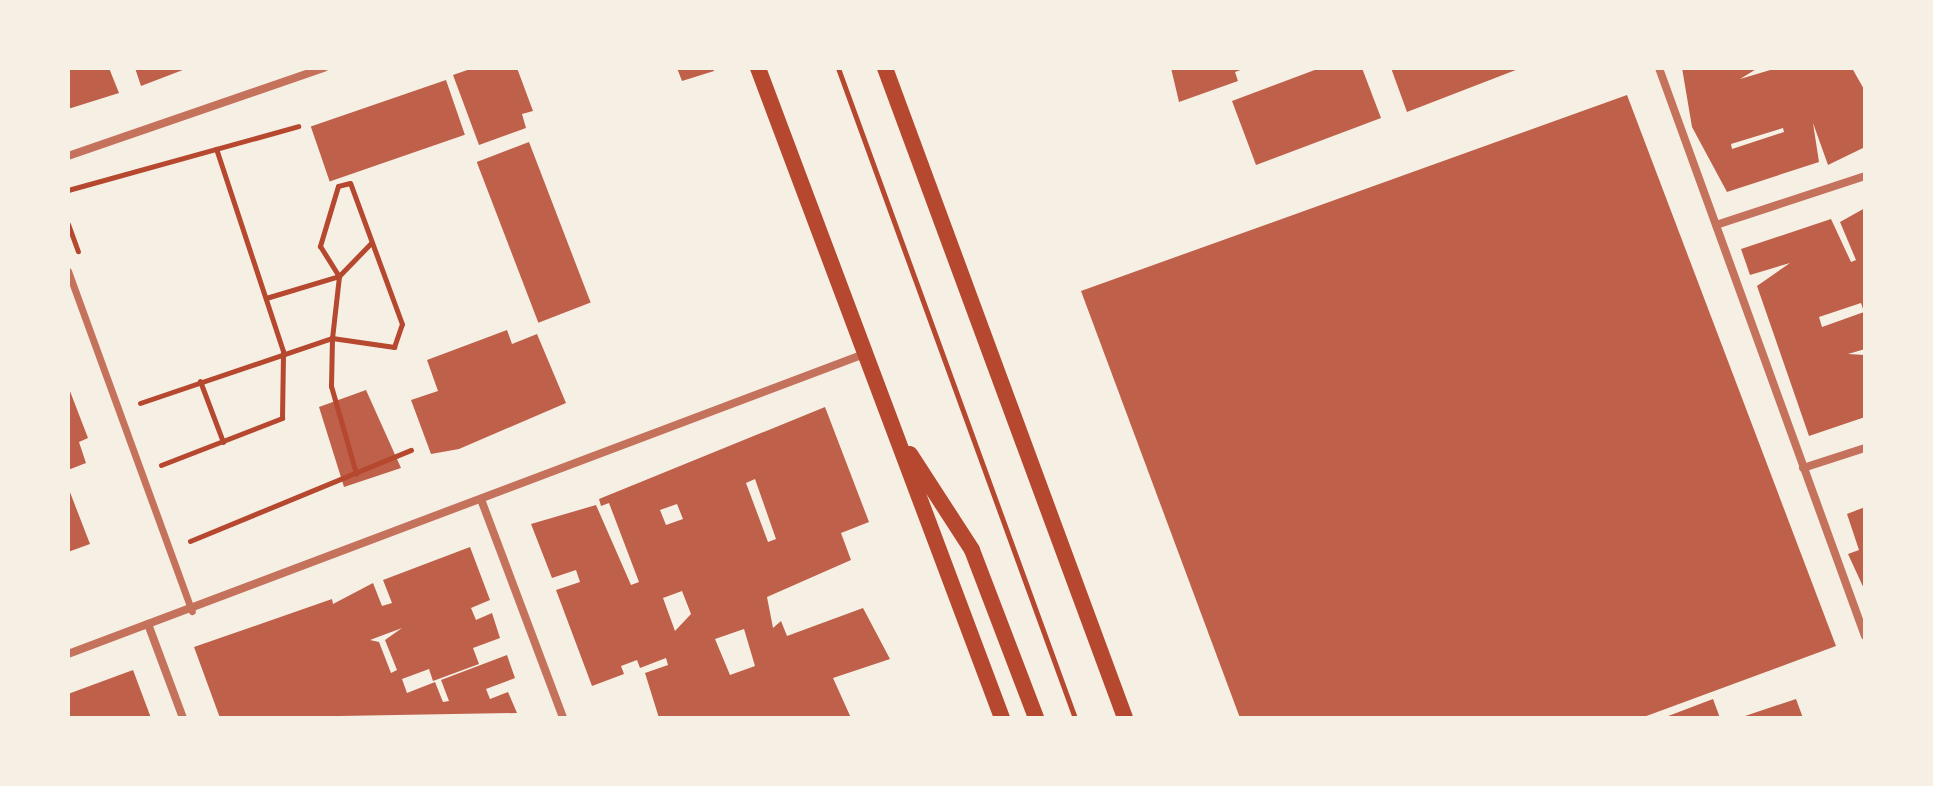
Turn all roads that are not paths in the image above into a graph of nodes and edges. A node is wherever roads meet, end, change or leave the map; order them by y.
1 (322, 68) edge
2 (758, 68) edge
3 (885, 68) edge
4 (1659, 68) edge
5 (68, 156) edge
6 (1865, 176) edge
7 (1716, 225) junction
8 (68, 271) edge
9 (862, 355) junction
10 (893, 429) junction
11 (1865, 448) edge
12 (1803, 468) junction
13 (482, 502) junction
14 (192, 611) junction
15 (148, 624) junction
16 (1865, 636) edge
17 (68, 654) edge
18 (1116, 694) junction
19 (183, 718) edge
20 (563, 718) edge
21 (1002, 718) edge
22 (1036, 718) edge
23 (1110, 718) edge
24 (1125, 718) edge

1 - 5 street
2 - 9 main road
3 - 18 main road
4 - 7 street
6 - 7 street
7 - 12 street
8 - 14 street
9 - 10 main road
9 - 13 street
10 - 21 main road
10 - 22 main road
11 - 12 street
12 - 16 street
13 - 14 street
13 - 20 street
14 - 15 street
15 - 17 street
15 - 19 street
18 - 23 main road
18 - 24 main road

